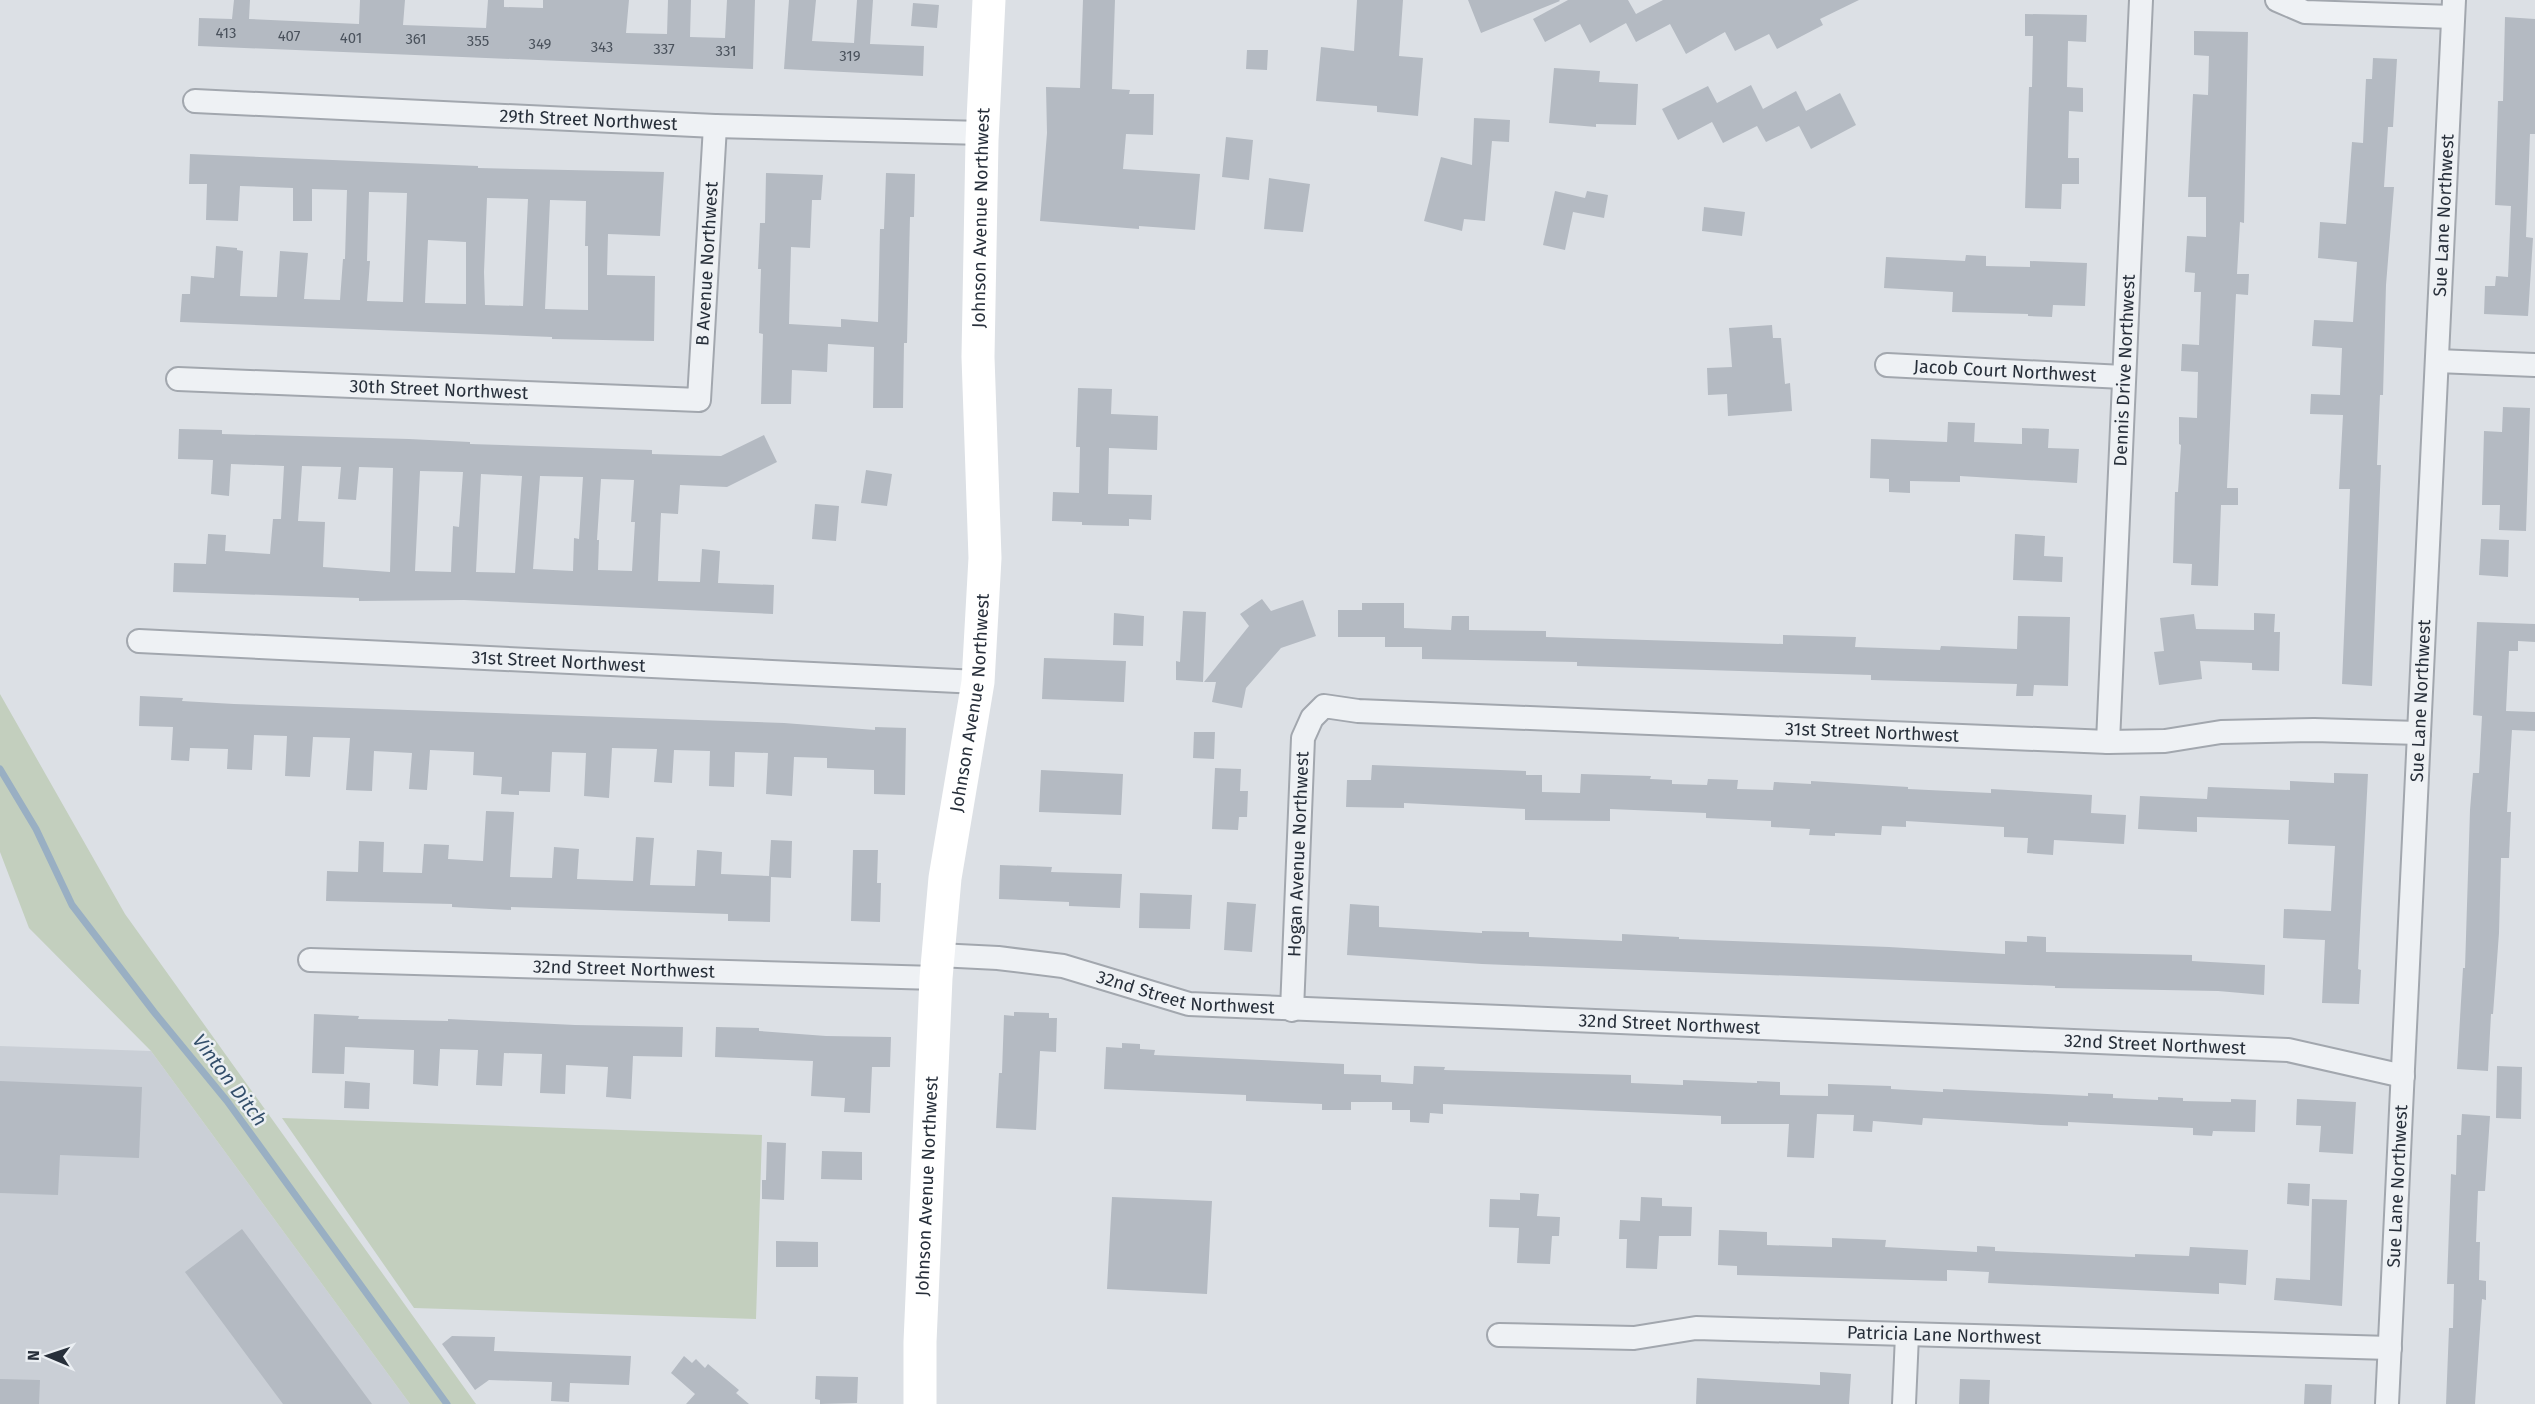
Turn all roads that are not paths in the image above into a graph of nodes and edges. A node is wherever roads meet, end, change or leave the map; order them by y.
1 (989, 0) edge
2 (2141, 0) edge
3 (2277, 0) edge
4 (2453, 8) edge
5 (195, 101) dead end
6 (715, 126) junction
7 (983, 133) junction
8 (2437, 361) junction
9 (1887, 365) dead end
10 (2535, 366) edge
11 (2123, 377) junction
12 (178, 380) dead end
13 (699, 400) joint
14 (139, 641) dead end
15 (978, 682) junction
16 (1324, 706) joint
17 (2419, 734) junction
18 (2108, 742) junction
19 (310, 960) dead end
20 (937, 966) junction
21 (1292, 1010) junction
22 (2403, 1076) junction
23 (1499, 1335) dead end
24 (1907, 1335) junction
25 (2390, 1348) junction
26 (920, 1404) edge
27 (1904, 1404) edge
28 (2387, 1404) edge

1 - 7 street, Johnson Avenue Northwest
2 - 11 street, Dennis Drive Northwest
3 - 4 street
4 - 8 street, Sue Lane Northwest
5 - 6 street, 29th Street Northwest
6 - 7 street, 29th Street Northwest
6 - 13 street, B Avenue Northwest
7 - 15 street, Johnson Avenue Northwest
8 - 10 street
8 - 17 street, Sue Lane Northwest
9 - 11 street, Jacob Court Northwest
11 - 18 street, Dennis Drive Northwest
12 - 13 street, 30th Street Northwest
14 - 15 street, 31st Street Northwest
15 - 20 street, Johnson Avenue Northwest
16 - 18 street, 31st Street Northwest
16 - 21 street, Hogan Avenue Northwest
17 - 18 street, 31st Street Northwest
17 - 22 street, Sue Lane Northwest
19 - 20 street, 32nd Street Northwest
20 - 21 street, 32nd Street Northwest
20 - 26 street, Johnson Avenue Northwest
21 - 22 street, 32nd Street Northwest
22 - 25 street, Sue Lane Northwest
23 - 24 street, Patricia Lane Northwest
24 - 25 street, Patricia Lane Northwest
24 - 27 street
25 - 28 street, Sue Lane Northwest

